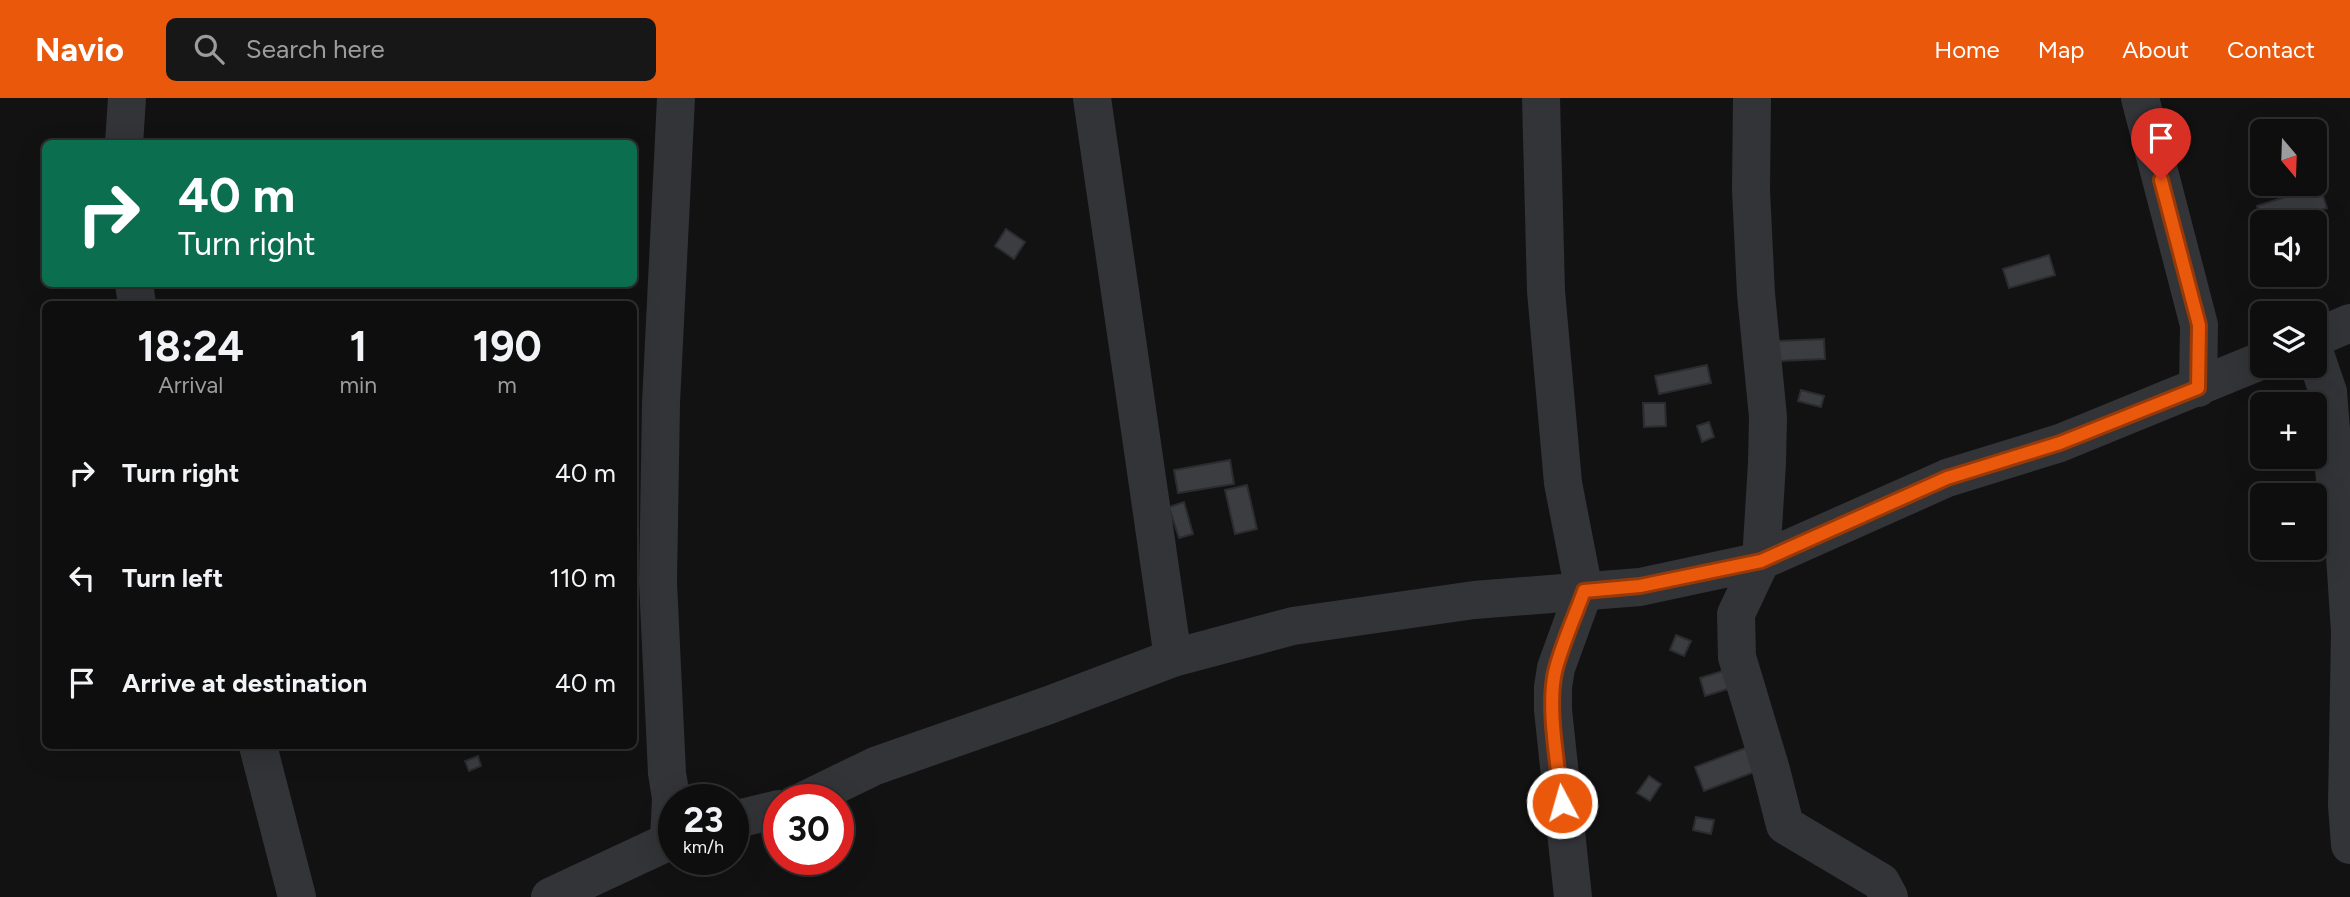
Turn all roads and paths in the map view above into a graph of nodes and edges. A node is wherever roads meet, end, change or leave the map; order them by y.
1 (127, 98) edge
2 (677, 98) edge
3 (1092, 98) edge
4 (1541, 98) edge
5 (1752, 98) edge
6 (2140, 98) edge
7 (124, 140) edge
8 (2350, 323) edge
9 (2327, 333) edge
10 (2250, 366) edge
11 (2323, 378) edge
12 (2198, 388) junction
13 (2347, 556) edge
14 (1761, 561) junction
15 (1584, 591) junction
16 (1173, 658) junction
17 (259, 749) edge
18 (669, 784) edge
19 (837, 784) edge
20 (2350, 845) edge
21 (658, 848) edge
22 (597, 888) edge
23 (297, 897) edge
24 (550, 897) edge
25 (1573, 897) edge
26 (1889, 897) edge

1 - 7 street
2 - 18 street
3 - 16 street
4 - 15 street
5 - 14 street
6 - 12 street
8 - 9 street
10 - 12 street
11 - 13 street
12 - 14 street
13 - 20 street
14 - 15 street
14 - 26 street
15 - 16 street
15 - 25 street
16 - 19 street
17 - 23 street
21 - 22 street
22 - 24 street

